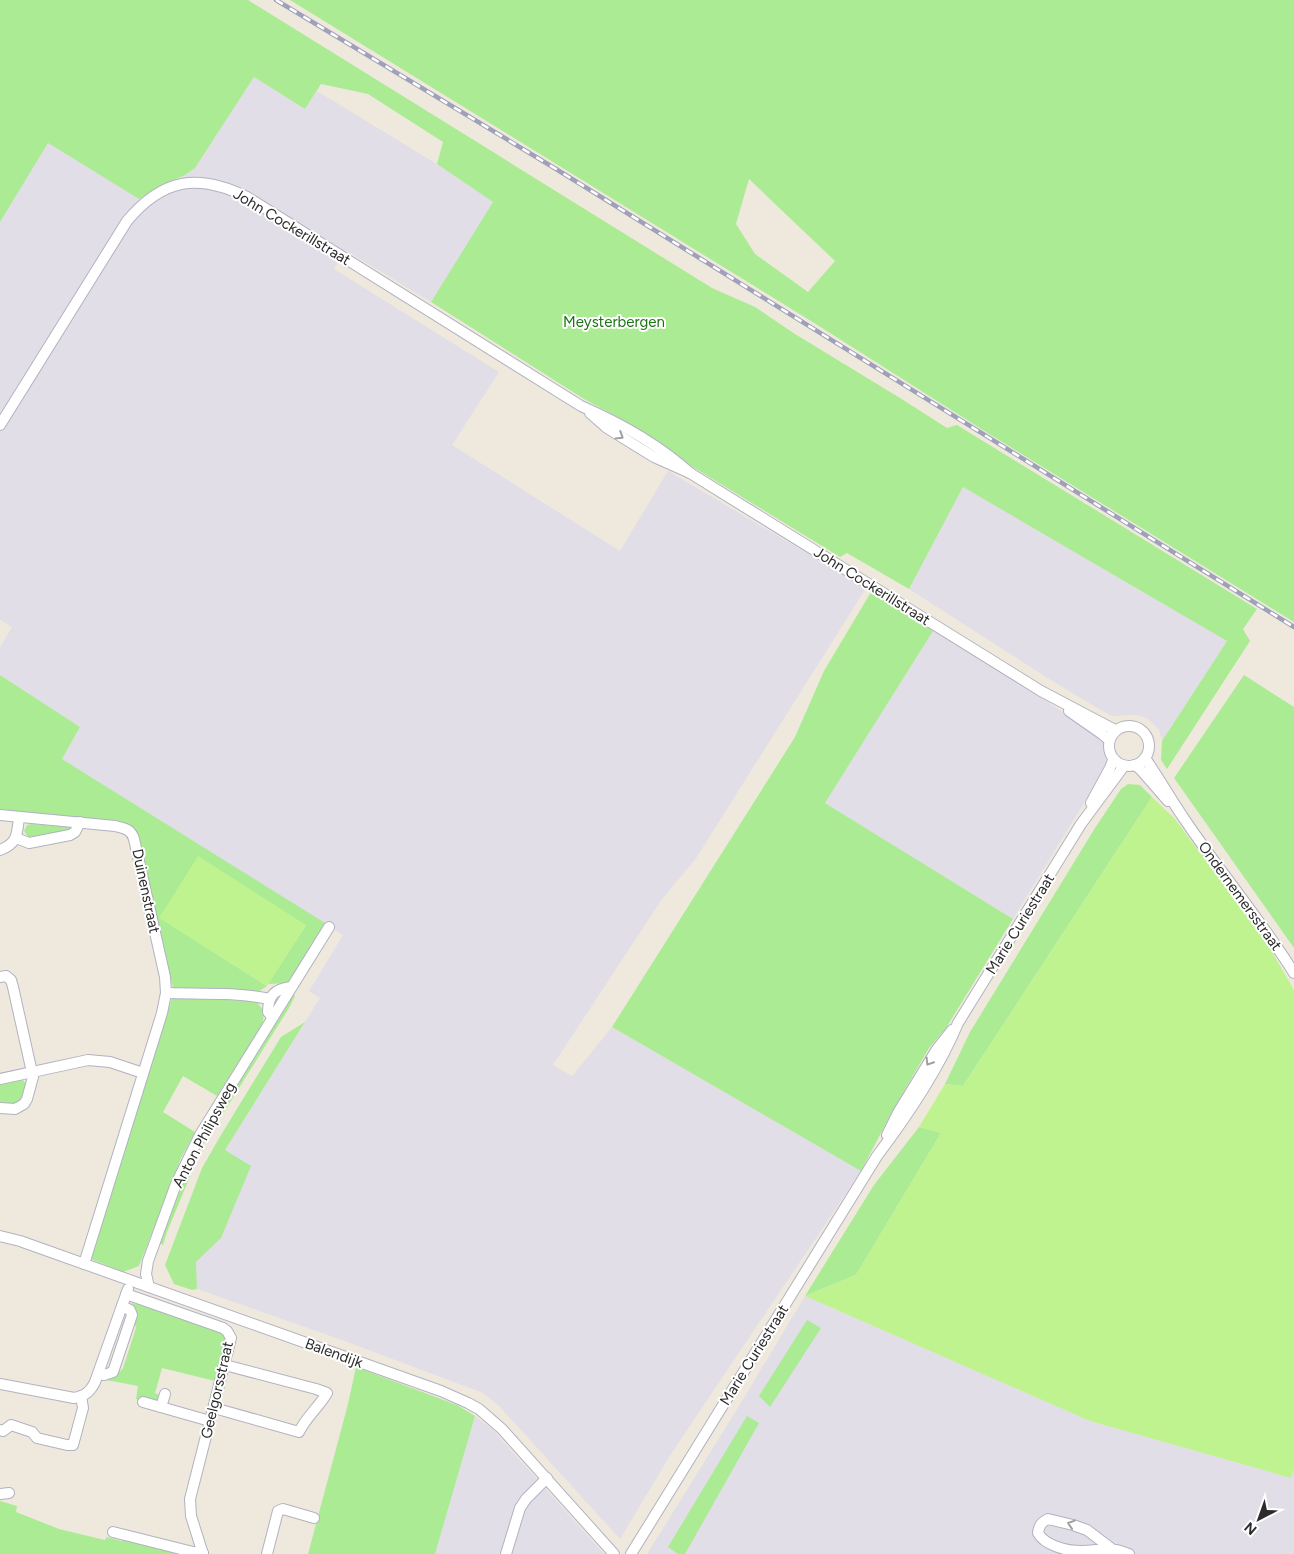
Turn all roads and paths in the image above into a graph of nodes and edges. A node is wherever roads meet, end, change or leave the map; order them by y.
1 (0, 425) edge
2 (1054, 699) junction
3 (1115, 730) junction
4 (1109, 740) junction
5 (1145, 758) junction
6 (1113, 760) junction
7 (1124, 766) junction
8 (1135, 766) junction
9 (0, 815) edge
10 (19, 817) junction
11 (1184, 819) junction
12 (80, 822) junction
13 (1081, 824) junction
14 (16, 838) junction
15 (0, 850) edge
16 (329, 926) dead end
17 (1294, 973) edge
18 (0, 977) edge
19 (292, 987) junction
20 (166, 993) junction
21 (270, 999) junction
22 (272, 1017) junction
23 (32, 1072) junction
24 (144, 1073) junction
25 (0, 1079) edge
26 (0, 1108) edge
27 (0, 1236) edge
28 (84, 1264) junction
29 (131, 1281) junction
30 (149, 1288) junction
31 (126, 1294) junction
32 (240, 1320) junction
33 (229, 1334) junction
34 (225, 1365) junction
35 (0, 1384) edge
36 (164, 1394) dead end
37 (81, 1396) junction
38 (143, 1402) dead end
39 (160, 1407) junction
40 (214, 1408) junction
41 (210, 1421) junction
42 (0, 1430) edge
43 (547, 1478) junction
44 (314, 1518) dead end
45 (114, 1532) dead end
46 (1112, 1549) junction
47 (203, 1553) edge
48 (267, 1554) edge
49 (506, 1554) edge
50 (614, 1554) edge
51 (631, 1554) edge
52 (1129, 1554) edge

1 - 2 street, John Cockerillstraat
2 - 3 street, John Cockerillstraat
2 - 4 street, John Cockerillstraat
3 - 4 street
3 - 5 street
4 - 6 street
5 - 8 street
5 - 11 street, Ondernemersstraat
6 - 7 street
6 - 13 street
7 - 8 street
7 - 13 street
8 - 11 street, Ondernemersstraat
9 - 10 street, Duinenstraat
10 - 12 street, Duinenstraat
10 - 14 street
11 - 17 street, Ondernemersstraat
12 - 14 street
12 - 20 street, Duinenstraat
13 - 51 street, Marie Curiestraat
14 - 15 street
16 - 19 street, Anton Philipsweg
18 - 23 street
19 - 21 street
19 - 22 street, Anton Philipsweg
20 - 21 street
20 - 24 street, Duinenstraat
21 - 22 street
22 - 30 street, Anton Philipsweg
23 - 24 street
23 - 25 street
23 - 26 street
24 - 28 street, Duinenstraat
27 - 28 street, Balendijk
28 - 29 street, Balendijk
29 - 30 street, Balendijk
29 - 31 street
30 - 32 street, Balendijk
31 - 33 street, Geelgorsstraat
31 - 37 street
32 - 33 street
32 - 43 street, Balendijk
33 - 34 street, Geelgorsstraat
34 - 40 street, Geelgorsstraat
34 - 40 street
35 - 37 street
36 - 39 street
37 - 42 street
38 - 39 street
39 - 41 street
40 - 41 street, Geelgorsstraat
41 - 47 street, Geelgorsstraat
43 - 49 street
43 - 50 street, Balendijk
44 - 48 street
45 - 47 street
46 -> 46 street
46 - 52 street

